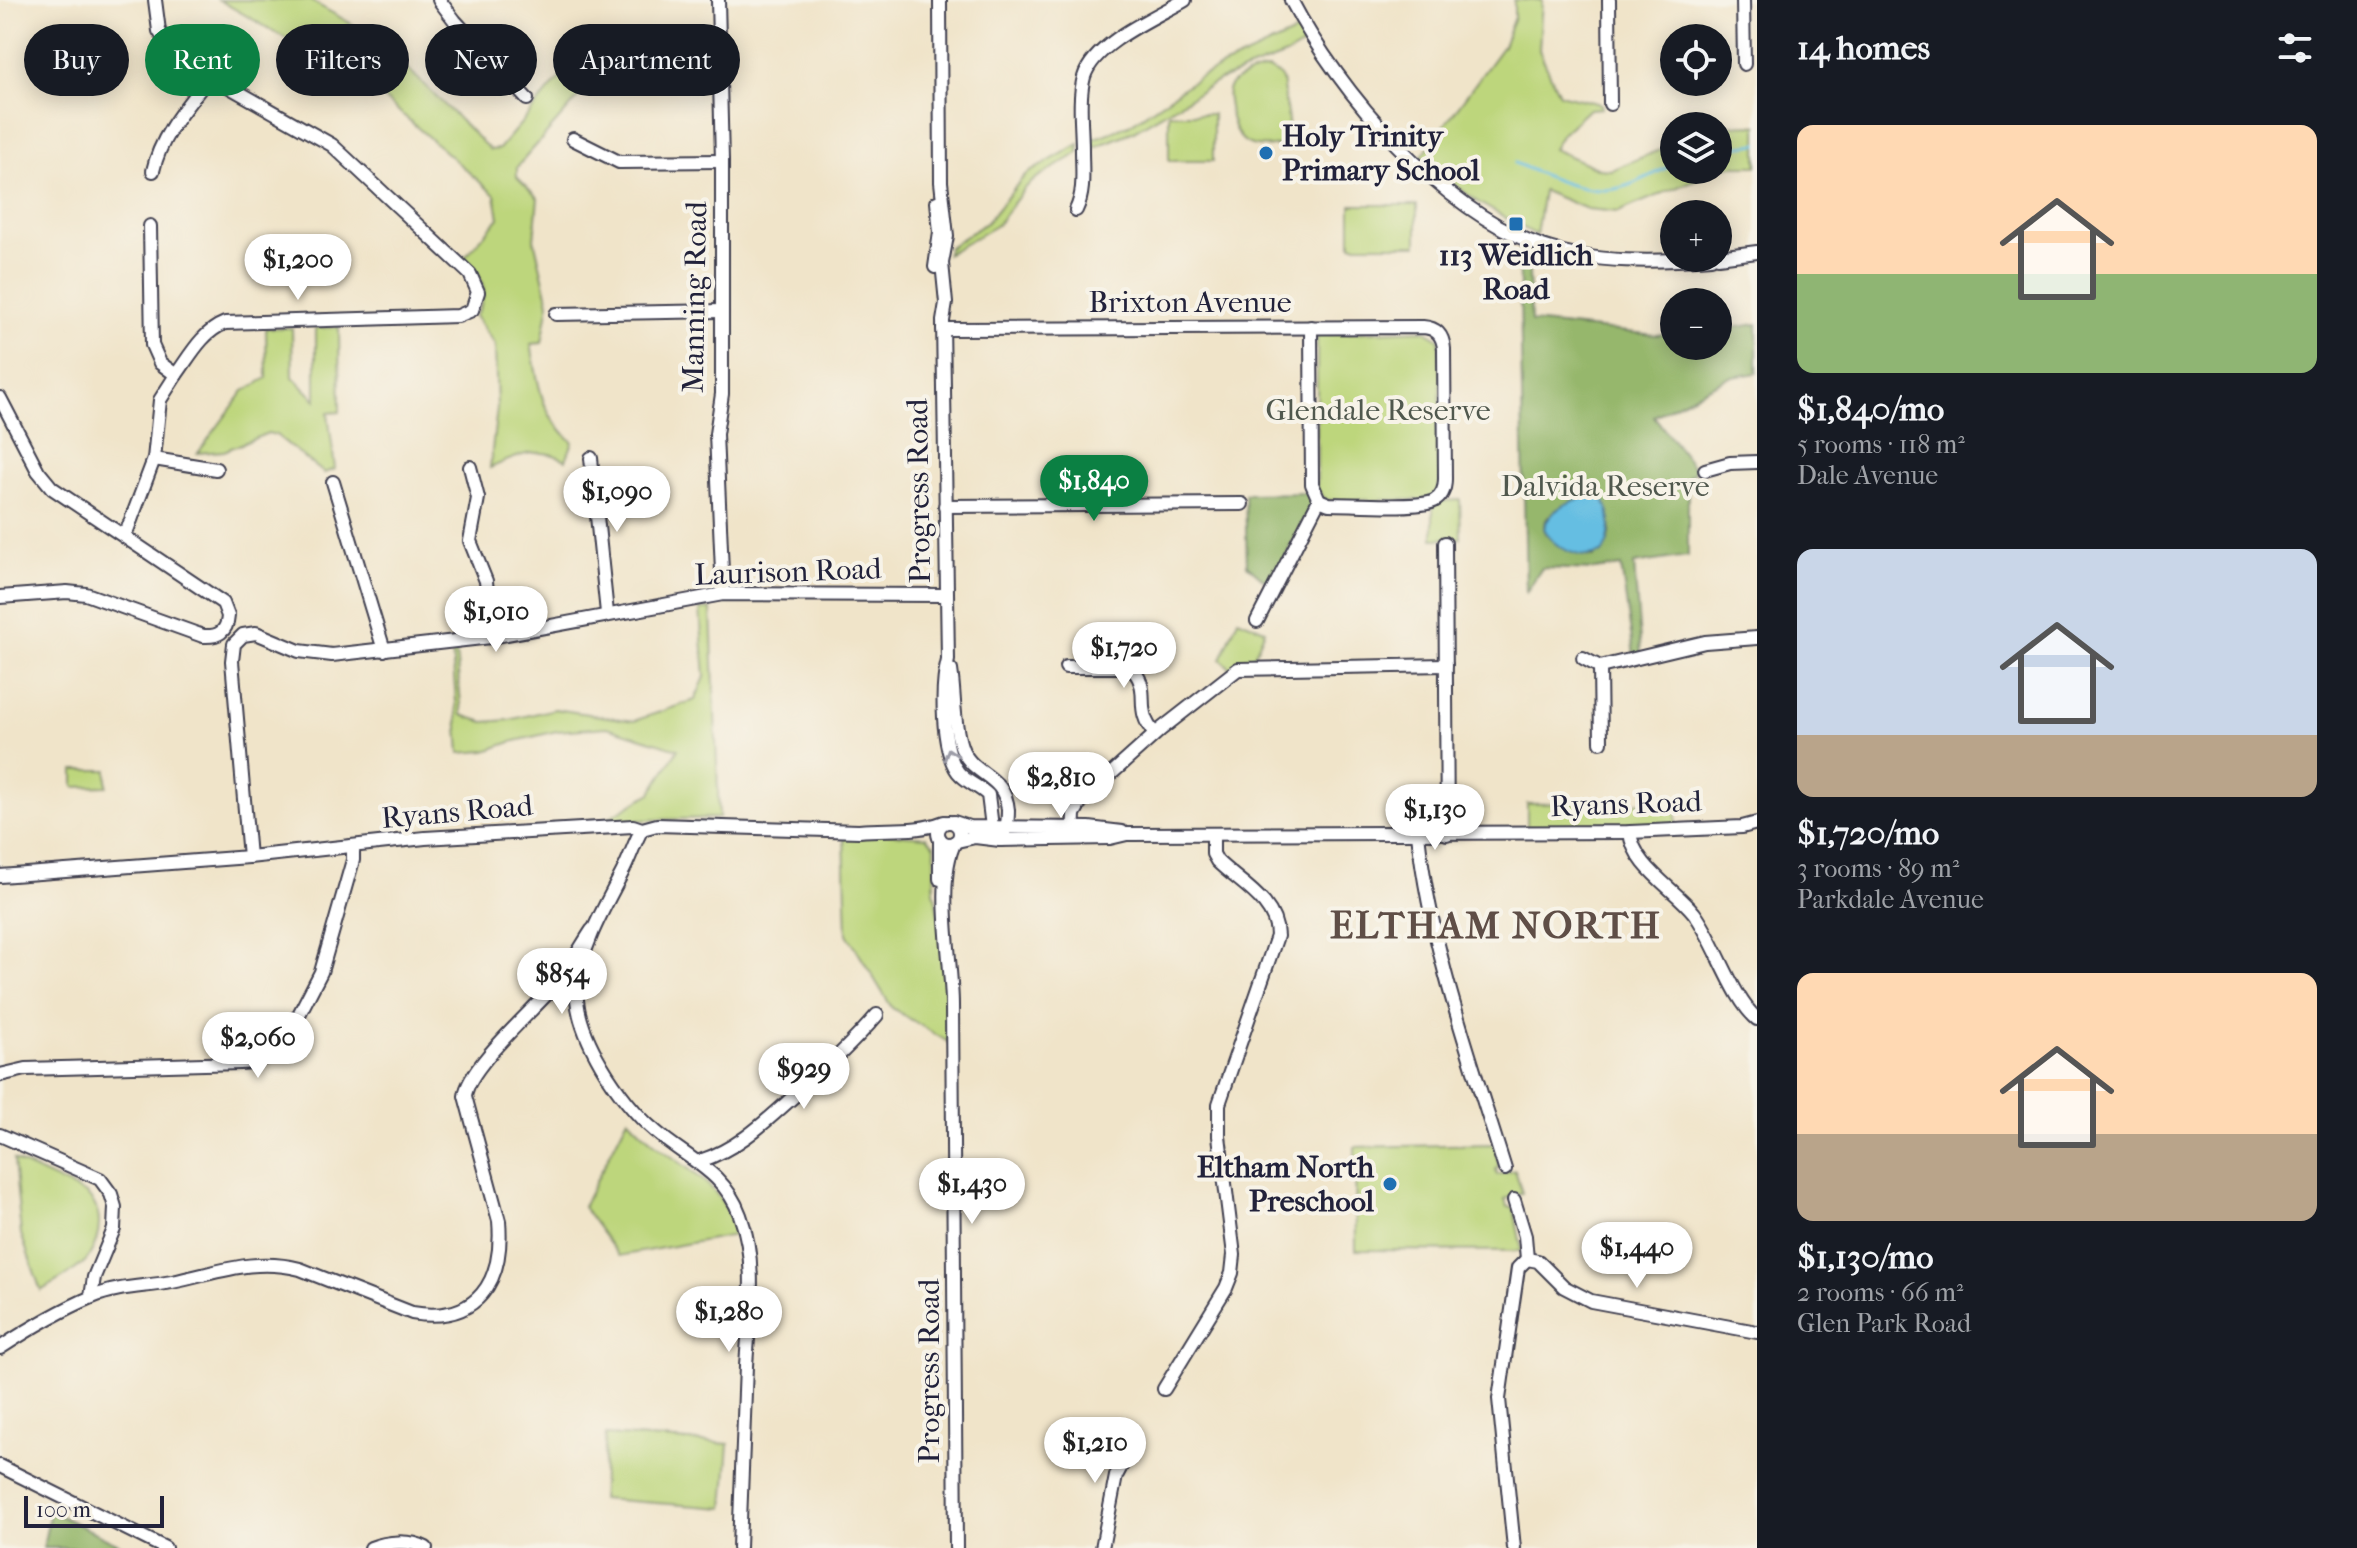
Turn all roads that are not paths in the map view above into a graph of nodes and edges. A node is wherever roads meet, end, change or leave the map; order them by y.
1 (155, 0) edge
2 (439, 0) edge
3 (718, 0) edge
4 (940, 0) edge
5 (1185, 0) edge
6 (1291, 0) edge
7 (1609, 0) edge
8 (1743, 0) edge
9 (158, 24) edge
10 (1744, 64) dead end
11 (195, 96) edge
12 (245, 96) edge
13 (527, 99) dead end
14 (1610, 104) dead end
15 (573, 139) dead end
16 (722, 161) junction
17 (153, 171) dead end
18 (1076, 210) dead end
19 (150, 226) dead end
20 (1757, 252) edge
21 (1732, 255) edge
22 (1660, 259) edge
23 (722, 311) junction
24 (556, 314) dead end
25 (943, 325) junction
26 (1311, 327) junction
27 (176, 375) junction
28 (0, 398) edge
29 (591, 458) dead end
30 (154, 459) junction
31 (1757, 462) edge
32 (470, 467) dead end
33 (216, 469) dead end
34 (1705, 470) dead end
35 (333, 482) dead end
36 (1319, 500) junction
37 (1242, 504) dead end
38 (945, 506) junction
39 (125, 536) junction
40 (1445, 543) dead end
41 (723, 594) junction
42 (946, 595) junction
43 (0, 597) edge
44 (607, 613) junction
45 (1256, 621) dead end
46 (491, 637) junction
47 (1757, 638) edge
48 (384, 650) junction
49 (1583, 658) dead end
50 (948, 660) junction
51 (1446, 665) junction
52 (1066, 667) dead end
53 (1600, 667) junction
54 (1155, 734) junction
55 (1601, 742) dead end
56 (949, 822) junction
57 (1757, 823) edge
58 (992, 827) junction
59 (1008, 827) junction
60 (1742, 827) junction
61 (642, 829) junction
62 (917, 830) junction
63 (1757, 830) edge
64 (1630, 832) junction
65 (1073, 833) junction
66 (1418, 834) junction
67 (1447, 834) junction
68 (1213, 835) junction
69 (940, 838) junction
70 (1000, 840) junction
71 (956, 842) junction
72 (353, 847) junction
73 (338, 849) junction
74 (249, 857) junction
75 (347, 874) junction
76 (0, 876) edge
77 (946, 906) junction
78 (592, 930) junction
79 (877, 1015) dead end
80 (1757, 1019) edge
81 (0, 1078) edge
82 (0, 1135) edge
83 (700, 1161) junction
84 (1505, 1169) dead end
85 (1514, 1200) dead end
86 (1527, 1259) junction
87 (91, 1297) junction
88 (1757, 1332) edge
89 (0, 1348) edge
90 (1164, 1389) dead end
91 (1134, 1440) dead end
92 (0, 1466) edge
93 (165, 1548) edge
94 (371, 1548) edge
95 (426, 1548) edge
96 (739, 1548) edge
97 (956, 1548) edge
98 (1102, 1548) edge
99 (1514, 1548) edge

1 - 9 street
2 - 13 street
3 - 16 street, Manning Road
4 - 25 street, Progress Road
5 - 18 street
6 - 22 street
7 - 14 street
8 - 10 street
11 - 17 street
12 - 27 street
15 - 16 street
16 - 23 street, Manning Road
19 - 27 street
20 - 21 street
23 - 24 street
23 - 41 street, Manning Road
25 - 26 street, Brixton Avenue
25 - 38 street, Progress Road
26 - 36 street
26 - 36 street, Brixton Avenue
27 - 30 street
28 - 39 street
29 - 44 street
30 - 33 street
30 - 39 street
31 - 34 street
32 - 46 street
35 - 48 street
36 - 45 street
37 - 38 street
38 - 42 street, Progress Road
39 - 43 street
40 - 51 street
41 - 42 street, Laurison Road
41 - 44 street, Laurison Road
42 - 50 street, Progress Road
44 - 46 street, Laurison Road
46 - 48 street, Laurison Road
47 - 53 street
48 - 74 street, Laurison Road
49 - 53 street
58 -> 50 street, Progress Road
50 - 59 street, Progress Road
51 - 54 street
51 - 67 street
52 - 54 street
53 - 55 street
54 - 65 street
56 - 58 street, Ryans Road
56 - 62 street, Ryans Road
56 - 69 street
56 - 71 street
57 - 60 street, Ryans Road
58 - 59 street, Ryans Road
58 - 70 street, Progress Road
59 - 65 street, Ryans Road
59 - 70 street
60 - 63 street, Ryans Road
60 - 64 street, Ryans Road
61 - 62 street, Ryans Road
61 - 72 street, Ryans Road
61 - 78 street
62 - 69 street, Ryans Road
64 - 67 street, Ryans Road
64 - 80 street
65 - 68 street, Ryans Road
65 - 70 street, Ryans Road
66 - 67 street, Ryans Road
66 - 68 street, Ryans Road
66 - 84 street
68 - 90 street
69 - 71 street
69 - 77 street, Progress Road
70 - 71 street, Ryans Road
71 - 77 street, Progress Road
72 - 73 street, Ryans Road
72 - 75 street
73 - 74 street, Ryans Road
73 - 75 street
74 - 76 street, Ryans Road
75 - 81 street
77 - 97 street, Progress Road
78 - 83 street
78 - 87 street
79 - 83 street
82 - 87 street
83 - 96 street
85 - 86 street
86 - 88 street
86 - 99 street
87 - 89 street
91 - 98 street
92 - 93 street
94 - 95 street

